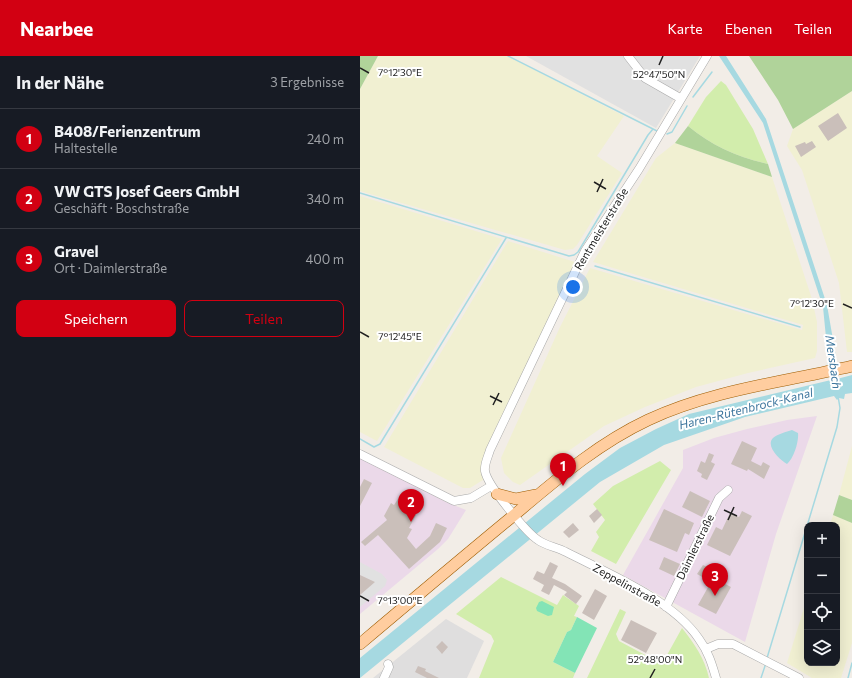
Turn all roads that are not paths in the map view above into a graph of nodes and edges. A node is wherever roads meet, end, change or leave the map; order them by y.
1 (628, 56) edge
2 (707, 56) edge
3 (680, 98) junction
4 (852, 366) edge
5 (360, 454) edge
6 (494, 490) junction
7 (728, 490) dead end
8 (540, 493) junction
9 (518, 519) junction
10 (666, 607) junction
11 (360, 644) edge
12 (706, 650) junction
13 (388, 664) dead end
14 (384, 678) edge
15 (716, 678) edge
16 (799, 678) edge

1 - 3 street
2 - 3 street, Rentmeisterstraße
3 - 6 street, Rentmeisterstraße
4 - 8 main road
5 - 6 street
6 - 8 main road
6 - 9 street, Rentmeisterstraße
7 - 10 street, Daimlerstraße
8 - 9 main road
9 - 10 street, Zeppelinstraße
9 - 11 main road
10 - 12 street, Zeppelinstraße
12 - 15 street, Zeppelinstraße
12 - 16 street
13 - 14 street

